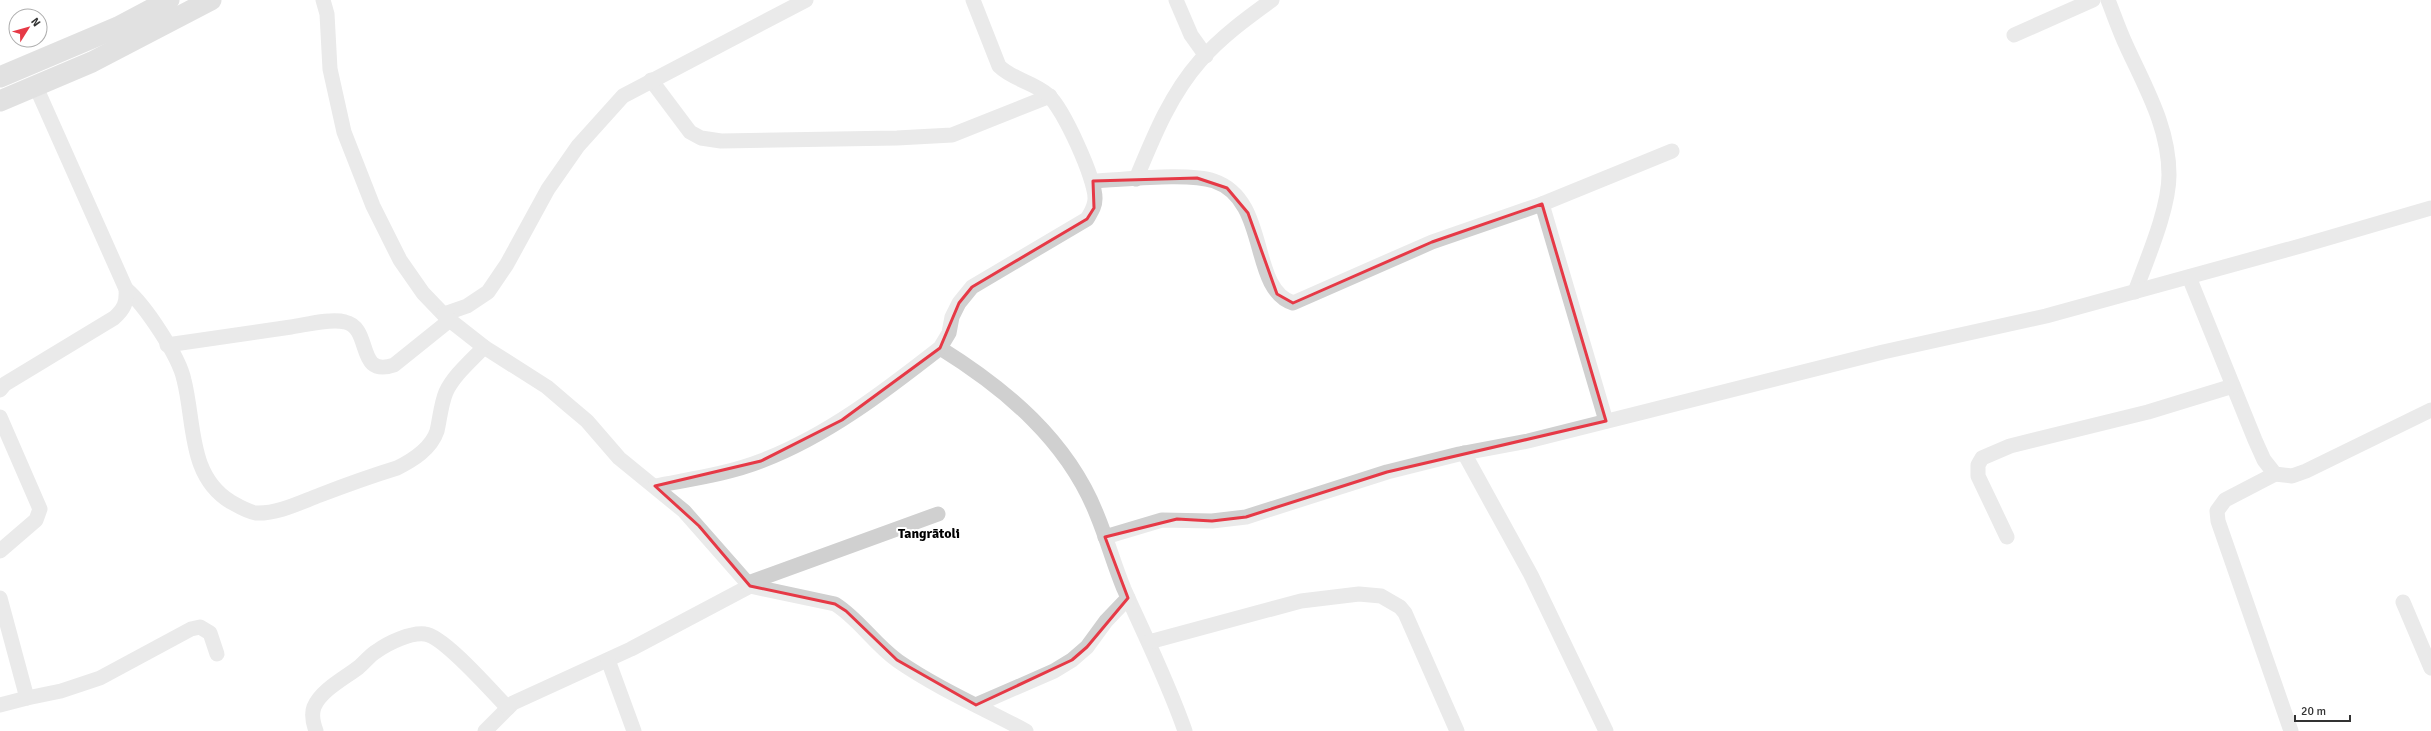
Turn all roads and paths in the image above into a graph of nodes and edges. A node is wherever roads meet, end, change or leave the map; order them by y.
1 (169, 0) edge
2 (211, 0) edge
3 (323, 0) edge
4 (806, 0) edge
5 (973, 0) edge
6 (1176, 0) edge
7 (1272, 0) edge
8 (2093, 0) edge
9 (2108, 0) edge
10 (2014, 35) dead end
11 (1206, 56) junction
12 (0, 78) edge
13 (651, 80) junction
14 (36, 87) junction
15 (1050, 96) junction
16 (0, 101) edge
17 (1672, 151) dead end
18 (1136, 179) junction
19 (1093, 181) junction
20 (1542, 204) junction
21 (2431, 208) edge
22 (2189, 277) junction
23 (126, 289) junction
24 (2135, 292) junction
25 (447, 317) junction
26 (167, 346) junction
27 (484, 348) junction
28 (940, 348) junction
29 (2233, 386) junction
30 (0, 390) edge
31 (2431, 410) edge
32 (0, 417) edge
33 (1606, 421) junction
34 (1464, 453) junction
35 (2275, 474) junction
36 (655, 486) junction
37 (938, 514) dead end
38 (1105, 537) junction
39 (2007, 537) dead end
40 (0, 551) edge
41 (749, 584) junction
42 (0, 598) edge
43 (1128, 598) junction
44 (2403, 602) dead end
45 (1149, 642) junction
46 (217, 654) dead end
47 (608, 660) junction
48 (2431, 668) edge
49 (27, 698) junction
50 (0, 705) edge
51 (976, 705) junction
52 (508, 708) junction
53 (316, 731) edge
54 (486, 731) edge
55 (634, 731) edge
56 (1026, 731) edge
57 (1185, 731) edge
58 (1457, 731) edge
59 (1606, 731) edge
60 (2291, 731) edge

1 - 12 main road
2 - 14 main road
3 - 25 street
4 - 13 street
5 - 15 street
6 - 11 street
7 - 11 street
8 - 10 street
9 - 24 street
11 - 18 street
13 - 15 street
13 - 25 street
14 - 16 main road
14 - 23 street
15 - 19 street
17 - 20 street
18 - 19 street
18 - 20 street
19 - 28 street
20 - 33 street
21 - 22 street
22 - 24 street
22 - 29 street
23 - 26 street
23 - 30 street
24 - 33 street
25 - 26 street
25 - 27 street
26 - 27 street
27 - 36 street
28 - 36 street
28 - 38 street
29 - 35 street
29 - 39 street
31 - 35 street
32 - 40 street
33 - 34 street
34 - 38 street
34 - 59 street
35 - 60 street
36 - 41 street
37 - 41 street
38 - 43 street
41 - 47 street
41 - 51 street
42 - 49 street
43 - 45 street
43 - 51 street
44 - 48 street
45 - 57 street
45 - 58 street
46 - 49 street
47 - 52 street
47 - 55 street
49 - 50 street
51 - 56 street
52 - 53 street
52 - 54 street

